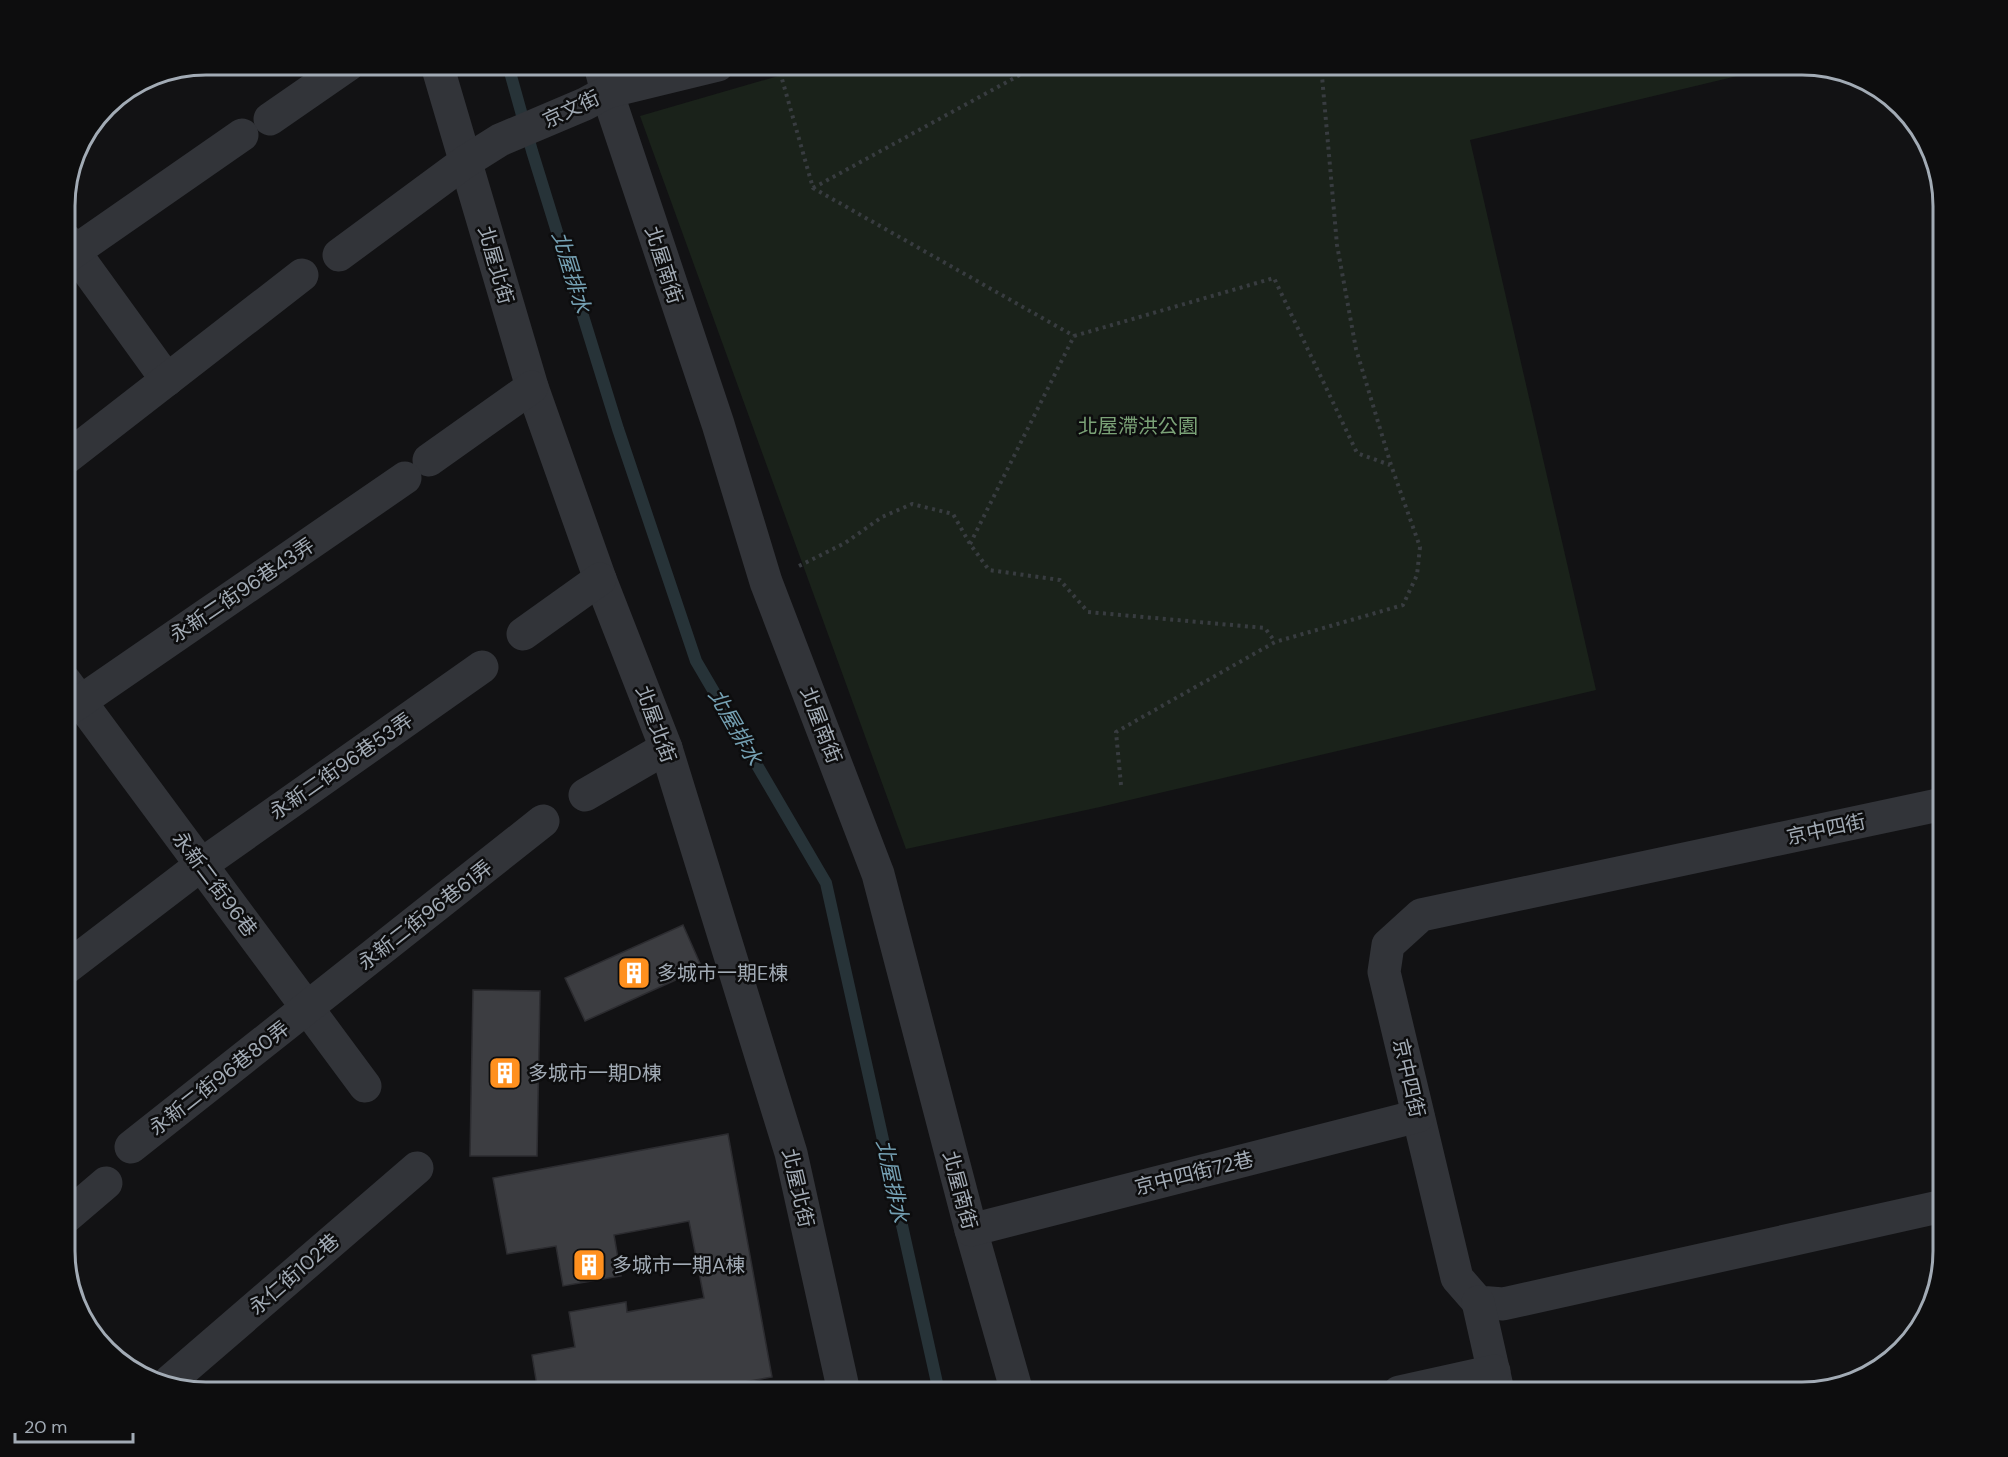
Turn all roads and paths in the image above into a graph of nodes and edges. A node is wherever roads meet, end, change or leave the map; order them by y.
1 (332, 75) edge
2 (440, 75) edge
3 (660, 75) edge
4 (781, 75) edge
5 (1018, 75) edge
6 (1322, 75) edge
7 (597, 87) edge
8 (270, 119) dead end
9 (242, 135) dead end
10 (465, 162) junction
11 (813, 188) junction
12 (75, 244) edge
13 (339, 255) dead end
14 (75, 258) edge
15 (302, 275) dead end
16 (1074, 336) junction
17 (168, 380) junction
18 (532, 387) junction
19 (75, 451) edge
20 (1391, 465) junction
21 (970, 544) junction
22 (600, 579) junction
23 (766, 582) junction
24 (523, 634) dead end
25 (1275, 642) junction
26 (482, 667) dead end
27 (75, 695) edge
28 (75, 704) edge
29 (666, 748) junction
30 (1121, 785) dead end
31 (585, 795) dead end
32 (1933, 806) edge
33 (543, 821) dead end
34 (201, 865) junction
35 (75, 961) edge
36 (307, 1008) junction
37 (365, 1086) dead end
38 (1418, 1116) junction
39 (131, 1148) dead end
40 (417, 1167) dead end
41 (106, 1183) dead end
42 (1933, 1208) edge
43 (75, 1209) edge
44 (971, 1230) junction
45 (1478, 1302) junction
46 (174, 1378) edge
47 (842, 1382) edge
48 (1014, 1382) edge
49 (1496, 1382) edge

1 - 8 street
2 - 10 street, 北屋北街
3 - 7 street, 京文街
4 - 11 path
5 - 11 path
6 - 20 path
7 - 10 street, 京文街
7 - 23 street, 北屋南街
9 - 12 street
10 - 13 street, 京文街
10 - 18 street, 北屋北街
11 - 16 path
14 - 17 street
15 - 17 street
16 - 20 path
16 - 21 path
17 - 19 street
18 - 22 street, 北屋北街
18 - 27 street, 永新二街96巷43弄
20 - 25 path
21 - 23 path
21 - 25 path
22 - 24 street
22 - 29 street, 北屋北街
23 - 44 street, 北屋南街
25 - 30 path
26 - 34 street, 永新二街96巷53弄
28 - 34 street, 永新二街96巷
29 - 31 street
29 - 47 street, 北屋北街
32 - 38 street, 京中四街
33 - 36 street, 永新二街96巷61弄
34 - 35 street, 永新二街96巷53弄
34 - 36 street, 永新二街96巷
36 - 37 street, 永新二街96巷
36 - 39 street, 永新二街96巷80弄
38 - 44 street, 京中四街72巷
38 - 45 street, 京中四街
40 - 46 street, 永仁街102巷
41 - 43 street
42 - 45 street
44 - 48 street, 北屋南街
45 - 49 street

